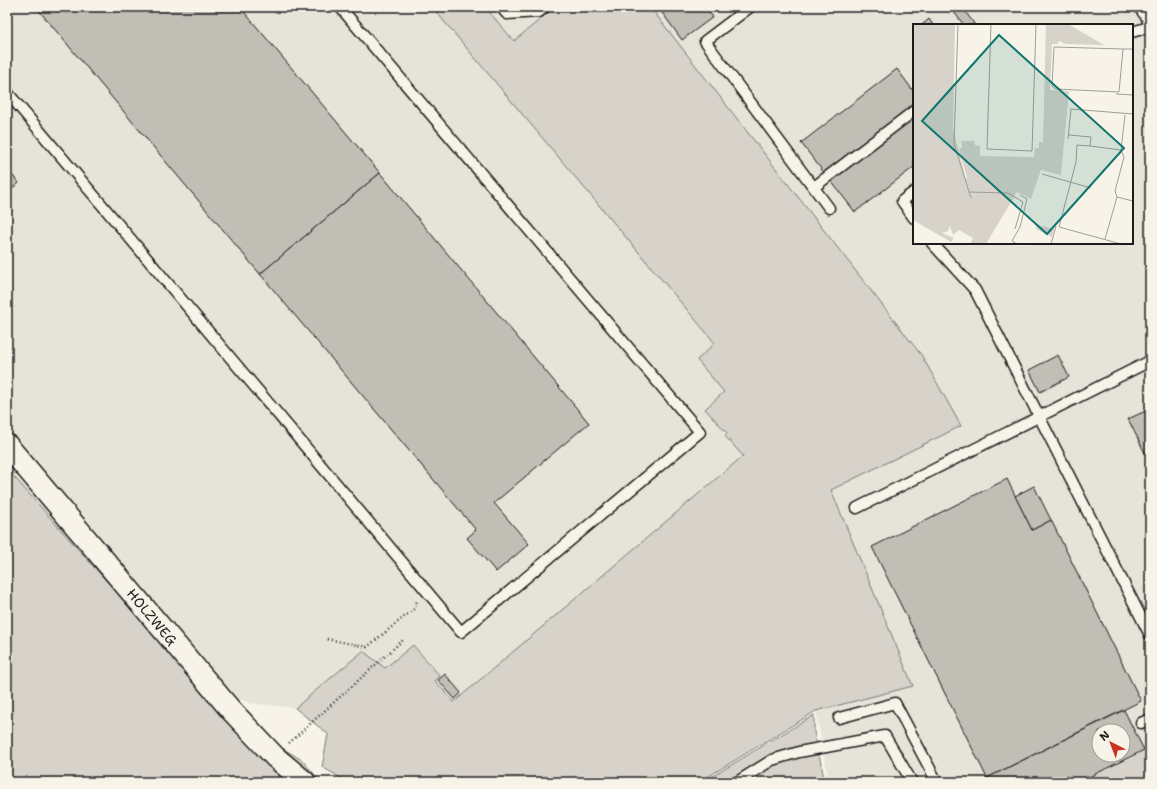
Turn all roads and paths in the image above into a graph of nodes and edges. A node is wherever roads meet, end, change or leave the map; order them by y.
1 (340, 7) edge
2 (501, 7) edge
3 (544, 7) edge
4 (750, 7) edge
5 (1139, 7) edge
6 (1149, 27) edge
7 (1133, 32) edge
8 (7, 92) edge
9 (913, 112) edge
10 (814, 187) junction
11 (913, 193) edge
12 (829, 208) dead end
13 (913, 217) edge
14 (933, 244) edge
15 (1150, 361) edge
16 (1040, 416) junction
17 (7, 445) edge
18 (857, 508) dead end
19 (422, 585) junction
20 (1150, 635) edge
21 (327, 639) dead end
22 (403, 640) dead end
23 (839, 718) dead end
24 (275, 757) junction
25 (305, 782) edge
26 (737, 782) edge
27 (912, 782) edge
28 (937, 782) edge

1 - 19 lane
2 - 3 lane
4 - 10 lane
5 - 6 lane
6 - 7 lane
8 - 19 lane
9 - 10 lane
10 - 12 lane
11 - 13 lane
14 - 16 lane
15 - 16 lane
16 - 18 lane
16 - 20 lane
17 - 24 street, HOLZWEG
19 - 21 path
22 - 24 path
23 - 28 lane
24 - 25 street, HOLZWEG
26 - 27 lane

